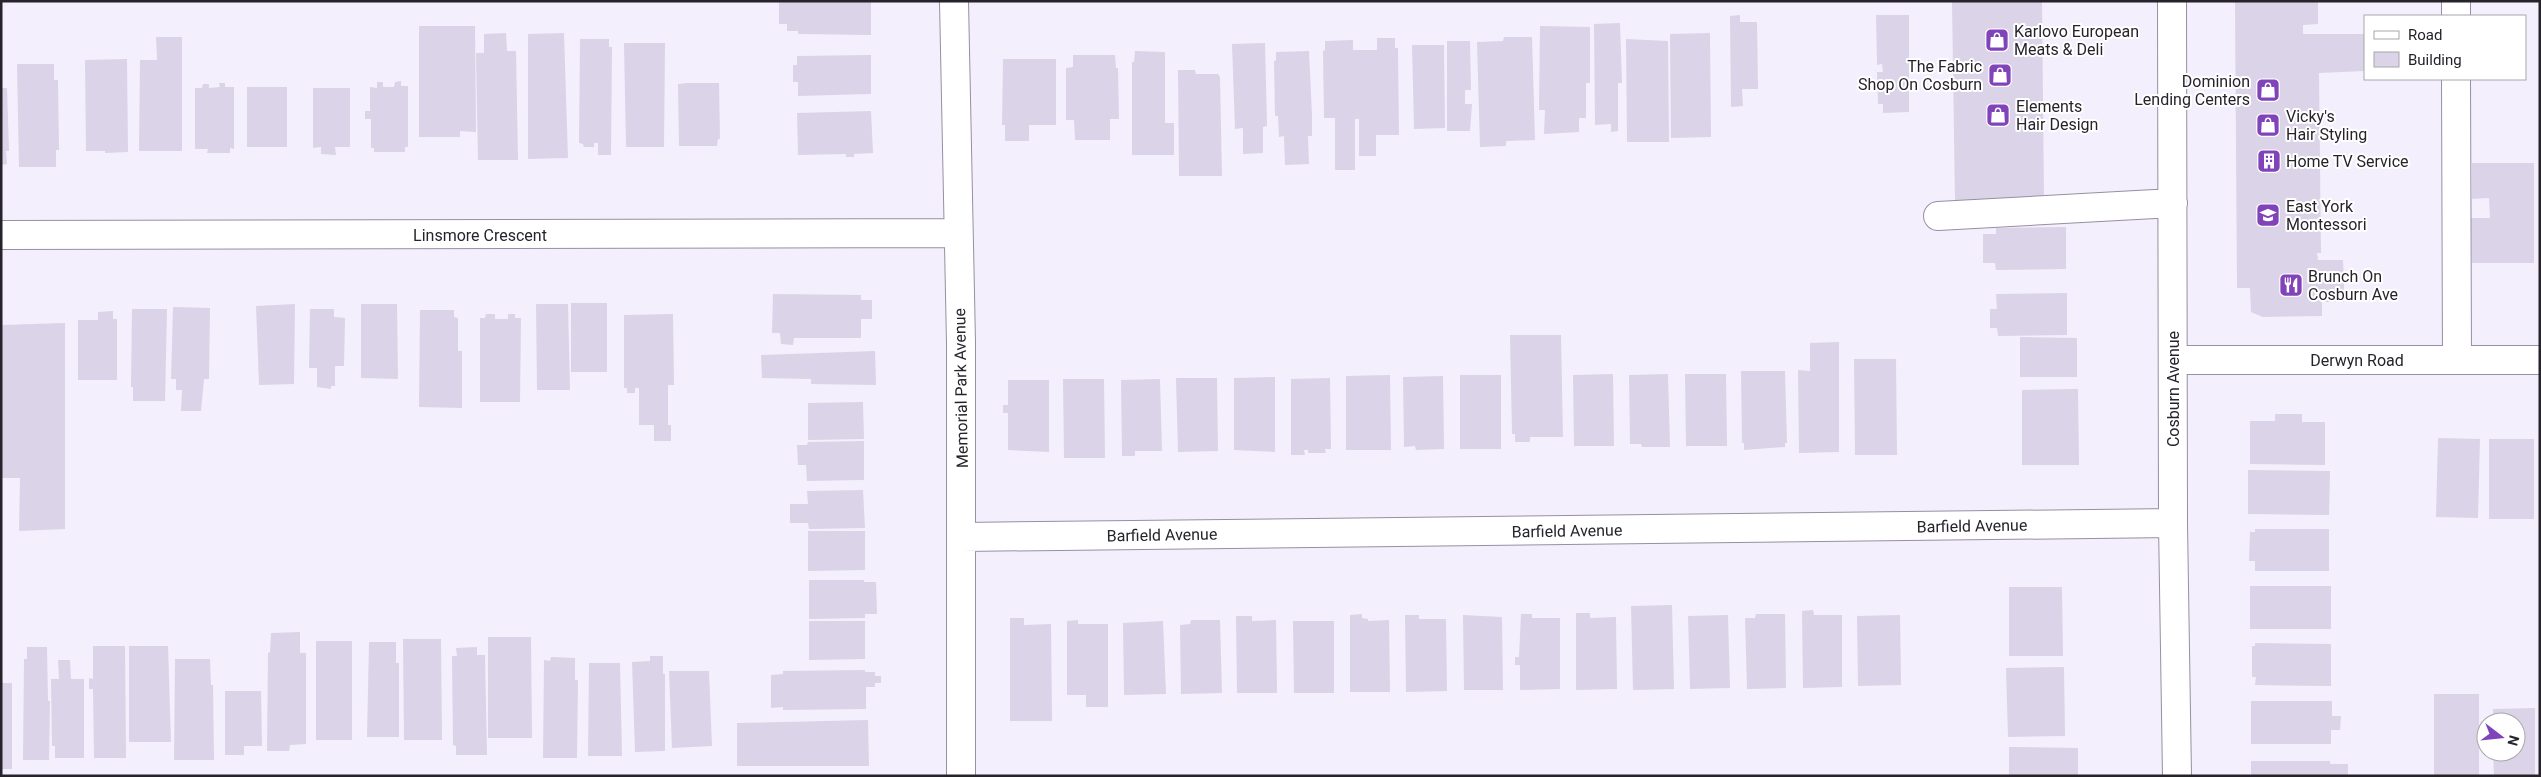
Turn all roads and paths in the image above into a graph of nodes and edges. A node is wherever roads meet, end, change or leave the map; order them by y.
1 (954, 1) edge
2 (2172, 1) edge
3 (2456, 1) edge
4 (2456, 15) edge
5 (2456, 80) edge
6 (2173, 203) junction
7 (1938, 216) dead end
8 (958, 233) junction
9 (1, 235) edge
10 (2174, 360) junction
11 (2457, 360) junction
12 (2540, 360) edge
13 (2173, 523) junction
14 (962, 537) junction
15 (961, 776) edge
16 (2177, 776) edge

1 - 8 street, Memorial Park Avenue
2 - 6 street, Cosburn Avenue
3 - 4 street
5 - 11 street
6 - 7 street
6 - 10 street, Cosburn Avenue
8 - 9 street, Linsmore Crescent
8 - 14 street, Memorial Park Avenue
10 - 11 street, Derwyn Road
10 - 13 street, Cosburn Avenue
11 - 12 street, Derwyn Road
13 - 14 street, Barfield Avenue
13 - 16 street, Cosburn Avenue
14 - 15 street, Memorial Park Avenue

